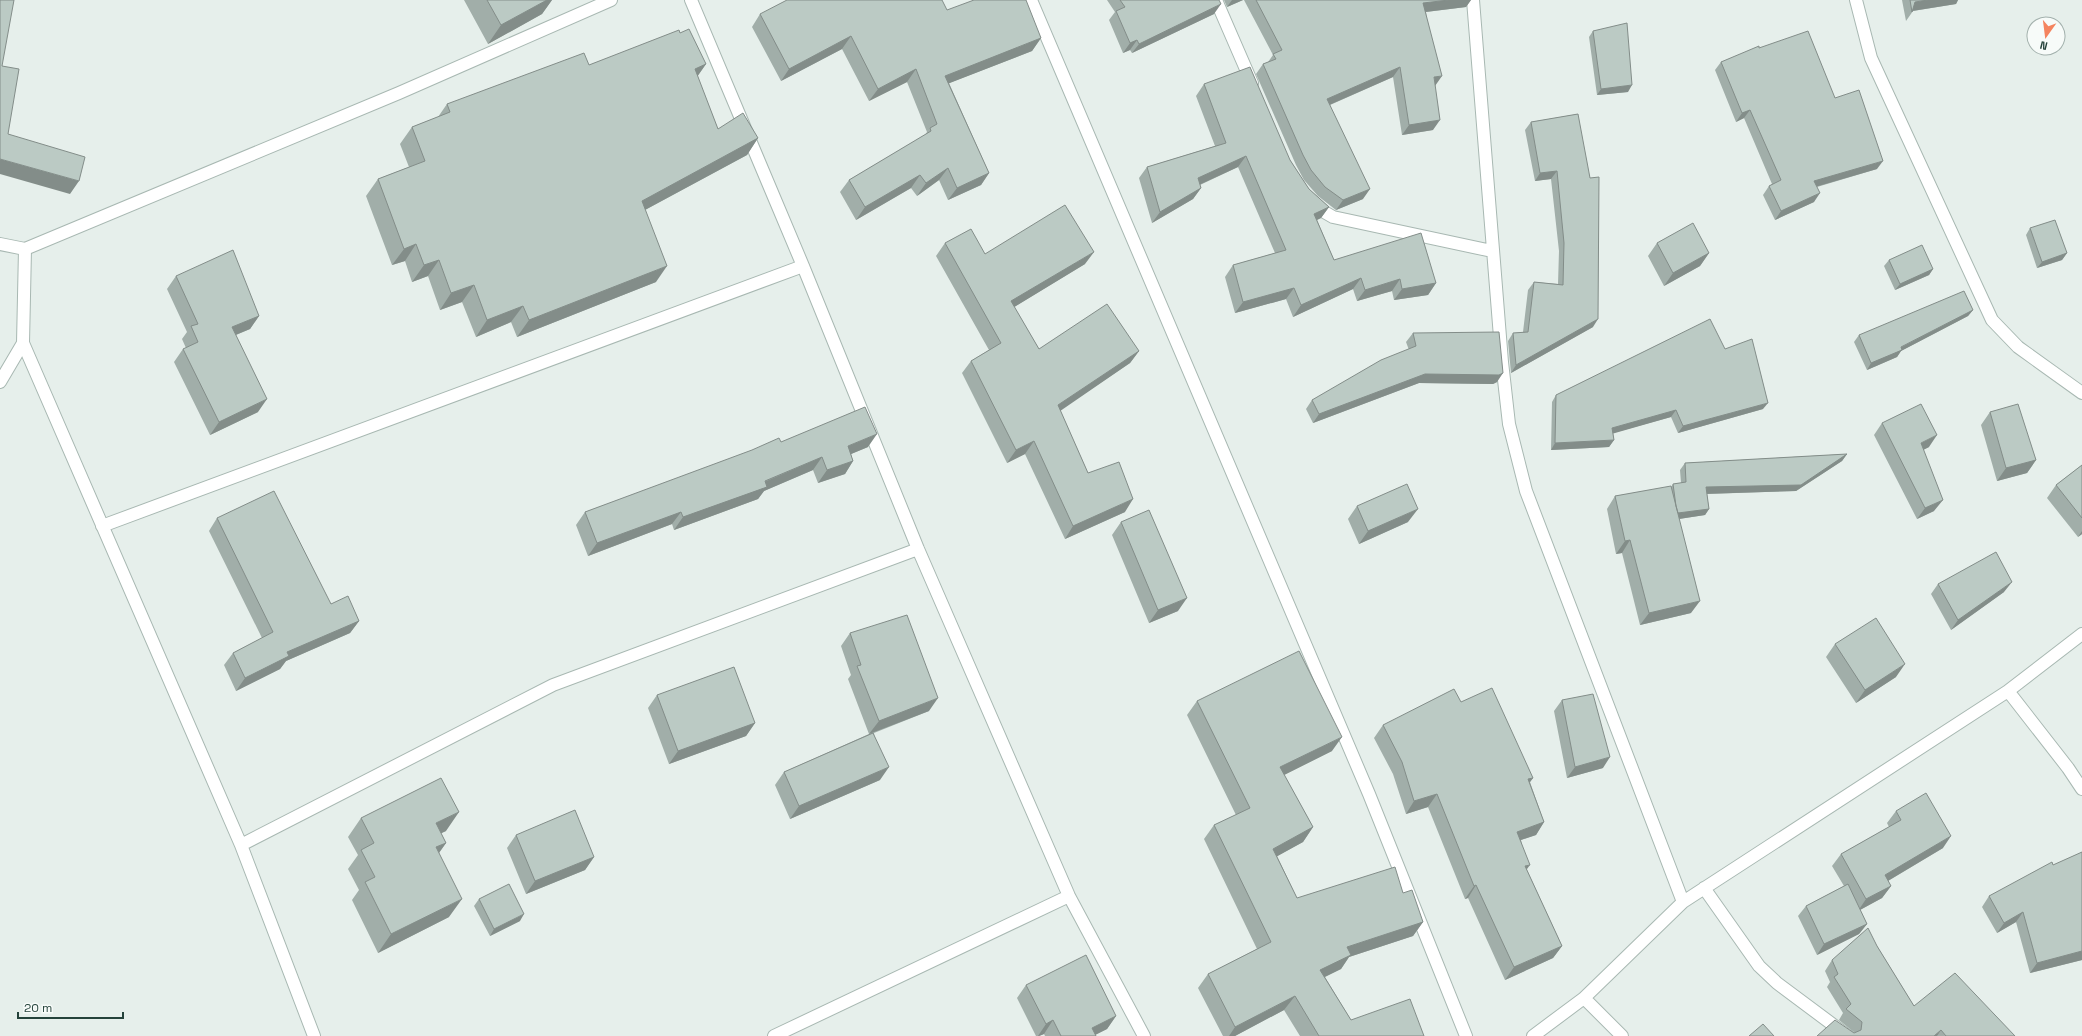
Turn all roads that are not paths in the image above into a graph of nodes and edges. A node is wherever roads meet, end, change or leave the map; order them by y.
1 (611, 0) edge
2 (691, 0) edge
3 (1031, 0) edge
4 (1216, 0) edge
5 (1473, 0) edge
6 (1856, 0) edge
7 (1258, 95) edge
8 (1303, 193) edge
9 (0, 244) edge
10 (25, 250) junction
11 (1492, 251) junction
12 (803, 266) junction
13 (23, 343) junction
14 (0, 382) edge
15 (2082, 393) edge
16 (102, 526) junction
17 (918, 549) junction
18 (2082, 634) edge
19 (2008, 691) junction
20 (2082, 789) edge
21 (241, 844) junction
22 (1704, 888) junction
23 (1069, 896) junction
24 (1683, 902) junction
25 (1584, 998) junction
26 (314, 1036) edge
27 (774, 1036) edge
28 (1144, 1036) edge
29 (1466, 1036) edge
30 (1533, 1036) edge
31 (1622, 1036) edge
32 (1848, 1036) edge

1 - 10 street
2 - 12 street
3 - 29 street
4 - 7 street
5 - 11 street
6 - 15 street
8 - 11 street
9 - 10 street
10 - 13 street
11 - 24 street
12 - 16 street
12 - 17 street
13 - 14 street
13 - 16 street
16 - 21 street
17 - 21 street
17 - 23 street
18 - 19 street
19 - 20 street
19 - 22 street
21 - 26 street
22 - 24 street
22 - 32 street
23 - 27 street
23 - 28 street
24 - 25 street
25 - 30 street
25 - 31 street

